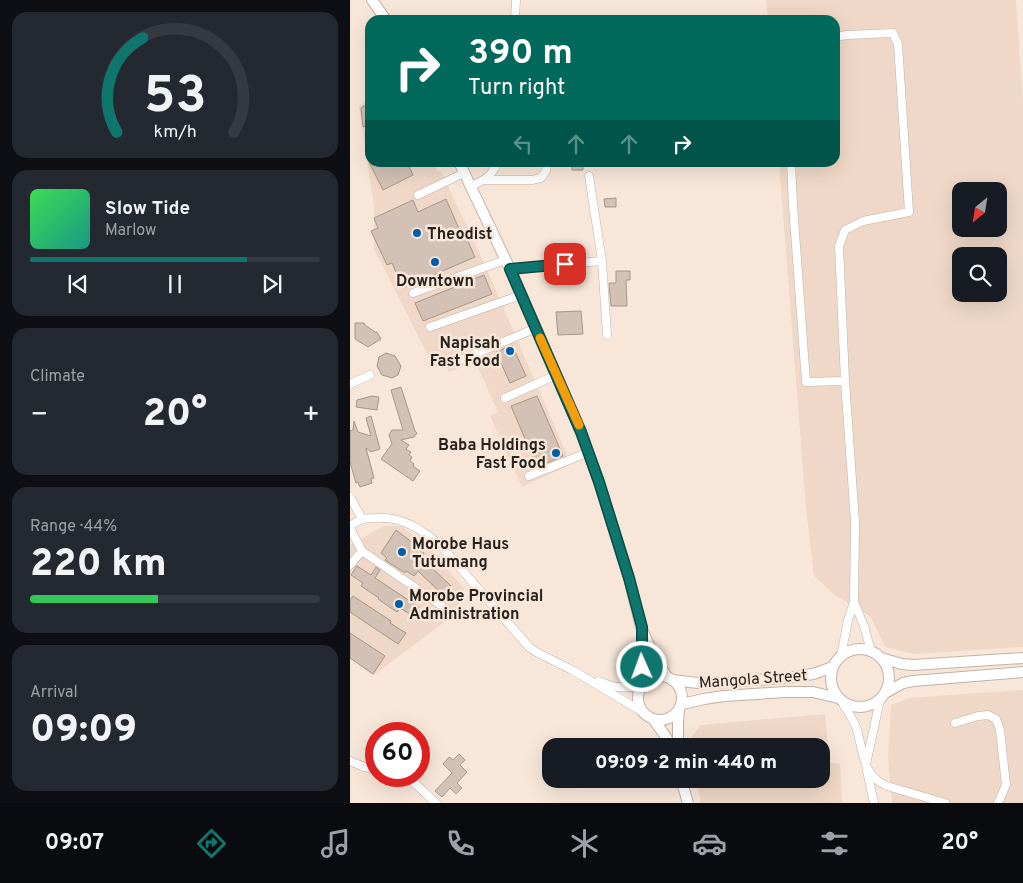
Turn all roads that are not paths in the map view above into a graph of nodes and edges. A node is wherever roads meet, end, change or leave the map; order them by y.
1 (372, 0) edge
2 (516, 0) edge
3 (382, 15) edge
4 (515, 15) edge
5 (840, 36) edge
6 (461, 167) edge
7 (496, 167) edge
8 (546, 167) edge
9 (791, 167) edge
10 (464, 173) junction
11 (590, 176) dead end
12 (484, 180) junction
13 (470, 186) junction
14 (418, 195) dead end
15 (602, 260) junction
16 (508, 265) junction
17 (413, 293) dead end
18 (521, 295) junction
19 (430, 328) dead end
20 (536, 328) junction
21 (607, 335) dead end
22 (459, 361) dead end
23 (370, 375) dead end
24 (556, 376) junction
25 (846, 381) junction
26 (350, 384) edge
27 (505, 398) dead end
28 (589, 452) junction
29 (529, 476) dead end
30 (350, 497) edge
31 (362, 519) junction
32 (350, 527) edge
33 (362, 551) junction
34 (350, 565) edge
35 (854, 602) junction
36 (442, 606) dead end
37 (642, 627) junction
38 (871, 652) junction
39 (840, 656) junction
40 (880, 658) junction
41 (1023, 658) edge
42 (833, 667) junction
43 (572, 670) junction
44 (1023, 672) edge
45 (669, 678) junction
46 (643, 685) junction
47 (882, 696) junction
48 (840, 700) junction
49 (680, 707) junction
50 (643, 712) junction
51 (653, 719) junction
52 (955, 723) dead end
53 (666, 738) edge
54 (678, 738) edge
55 (350, 760) edge
56 (365, 767) edge
57 (867, 767) junction
58 (419, 787) edge
59 (684, 788) edge
60 (436, 803) edge
61 (688, 803) edge
62 (874, 803) edge
63 (945, 803) edge
64 (998, 803) edge

1 - 3 main road
2 - 4 street
5 - 25 street
6 - 10 main road
7 - 12 street
8 - 12 street
9 - 25 street
10 - 13 main road
10 - 14 street
11 - 15 street
12 - 13 street
13 - 16 main road
15 - 16 street
15 - 21 street
16 - 17 street
16 - 18 main road
18 - 19 street
18 - 20 main road
20 - 22 street
20 - 24 main road
23 - 26 street
24 - 27 street
24 - 28 main road
25 - 35 street
28 - 29 street
28 - 37 main road
30 - 31 street
31 - 32 street
31 - 43 street
32 - 33 street
33 - 34 street
33 - 36 street
35 - 38 street
35 - 39 street
37 - 45 main road
37 - 46 main road
38 - 39 main road
38 - 40 main road
39 - 42 main road
40 - 41 main road
40 - 47 main road
42 - 45 main road, Mangola Street
42 - 48 main road
43 - 46 street
43 - 50 street
44 - 47 main road
45 - 46 main road
45 - 49 main road
46 - 50 main road
47 - 48 main road
47 - 57 street
48 - 49 main road, Mangola Street
48 - 57 street
49 - 51 main road
49 - 54 main road
50 - 51 main road
51 - 53 main road
52 - 64 street
55 - 56 street
57 - 62 street
57 - 63 street
58 - 60 street
59 - 61 main road

